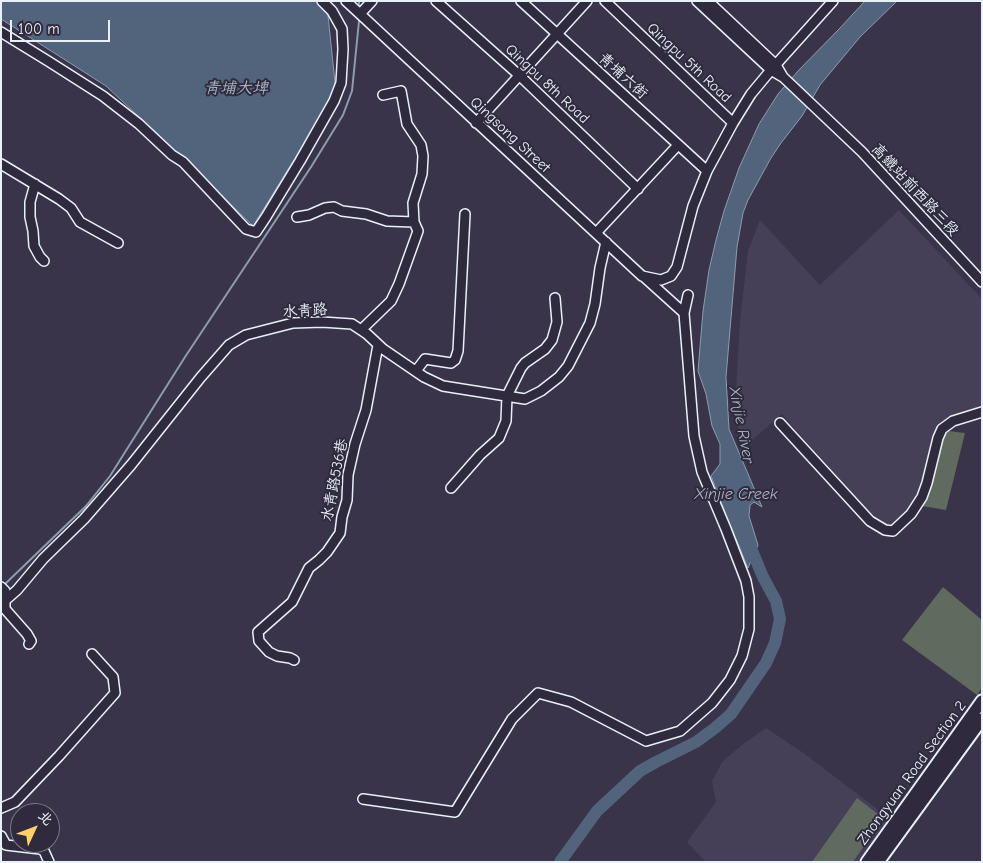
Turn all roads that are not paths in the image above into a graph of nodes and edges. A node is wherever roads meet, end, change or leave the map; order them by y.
1 (322, 1) edge
2 (346, 1) edge
3 (372, 1) edge
4 (436, 1) edge
5 (521, 1) edge
6 (587, 1) edge
7 (604, 1) edge
8 (697, 1) edge
9 (708, 1) edge
10 (833, 1) edge
11 (360, 14) junction
12 (1, 32) edge
13 (556, 34) junction
14 (773, 67) junction
15 (520, 76) junction
16 (383, 94) dead end
17 (476, 123) junction
18 (733, 123) junction
19 (678, 145) junction
20 (1, 164) edge
21 (707, 171) junction
22 (35, 184) junction
23 (638, 188) junction
24 (465, 214) dead end
25 (296, 217) dead end
26 (414, 222) junction
27 (596, 233) junction
28 (606, 242) junction
29 (118, 243) dead end
30 (44, 262) dead end
31 (643, 276) junction
32 (982, 282) edge
33 (688, 295) dead end
34 (555, 298) dead end
35 (684, 312) junction
36 (360, 330) junction
37 (378, 345) junction
38 (416, 371) junction
39 (507, 396) junction
40 (982, 412) edge
41 (780, 423) dead end
42 (451, 488) dead end
43 (3, 589) edge
44 (3, 603) edge
45 (29, 644) dead end
46 (92, 654) dead end
47 (294, 660) dead end
48 (982, 701) edge
49 (982, 719) edge
50 (362, 800) dead end
51 (1, 808) edge
52 (1, 836) edge
53 (49, 862) edge
54 (867, 862) edge
55 (878, 862) edge

1 - 12 street
2 - 11 street, Qingsong Street
3 - 11 street
4 - 15 street, Qingpu 8th Road
5 - 13 street, 青埔六街
6 - 13 street
7 - 18 street, Qingpu 5th Road
8 - 14 street
9 - 14 street
10 - 14 street
11 - 17 street, Qingsong Street
13 - 15 street
13 - 19 street, 青埔六街
14 - 18 street
14 - 32 street, 高鐵站前西路三段
15 - 17 street
15 - 23 street, Qingpu 8th Road
16 - 26 street
17 - 27 street, Qingsong Street
18 - 21 street
19 - 21 street, 青埔六街
19 - 23 street
20 - 22 street
21 - 31 street
22 - 29 street
22 - 30 street
23 - 27 street
24 - 38 street
25 - 26 street
26 - 36 street
27 - 28 street, Qingsong Street
28 - 31 street, Qingsong Street
28 - 39 street, 水青路
31 - 35 street, Qingsong Street
33 - 35 street
34 - 39 street
35 - 50 street
36 - 37 street, 水青路
36 - 44 street, 水青路
37 - 38 street, 水青路
37 - 47 street, 水青路536巷
38 - 39 street, 水青路
39 - 42 street
40 - 41 street
43 - 44 street
44 - 45 street
46 - 51 street
48 - 54 main road, Zhongyuan Road Section 2
49 - 55 main road, Zhongyuan Road Section 2
52 - 53 street

